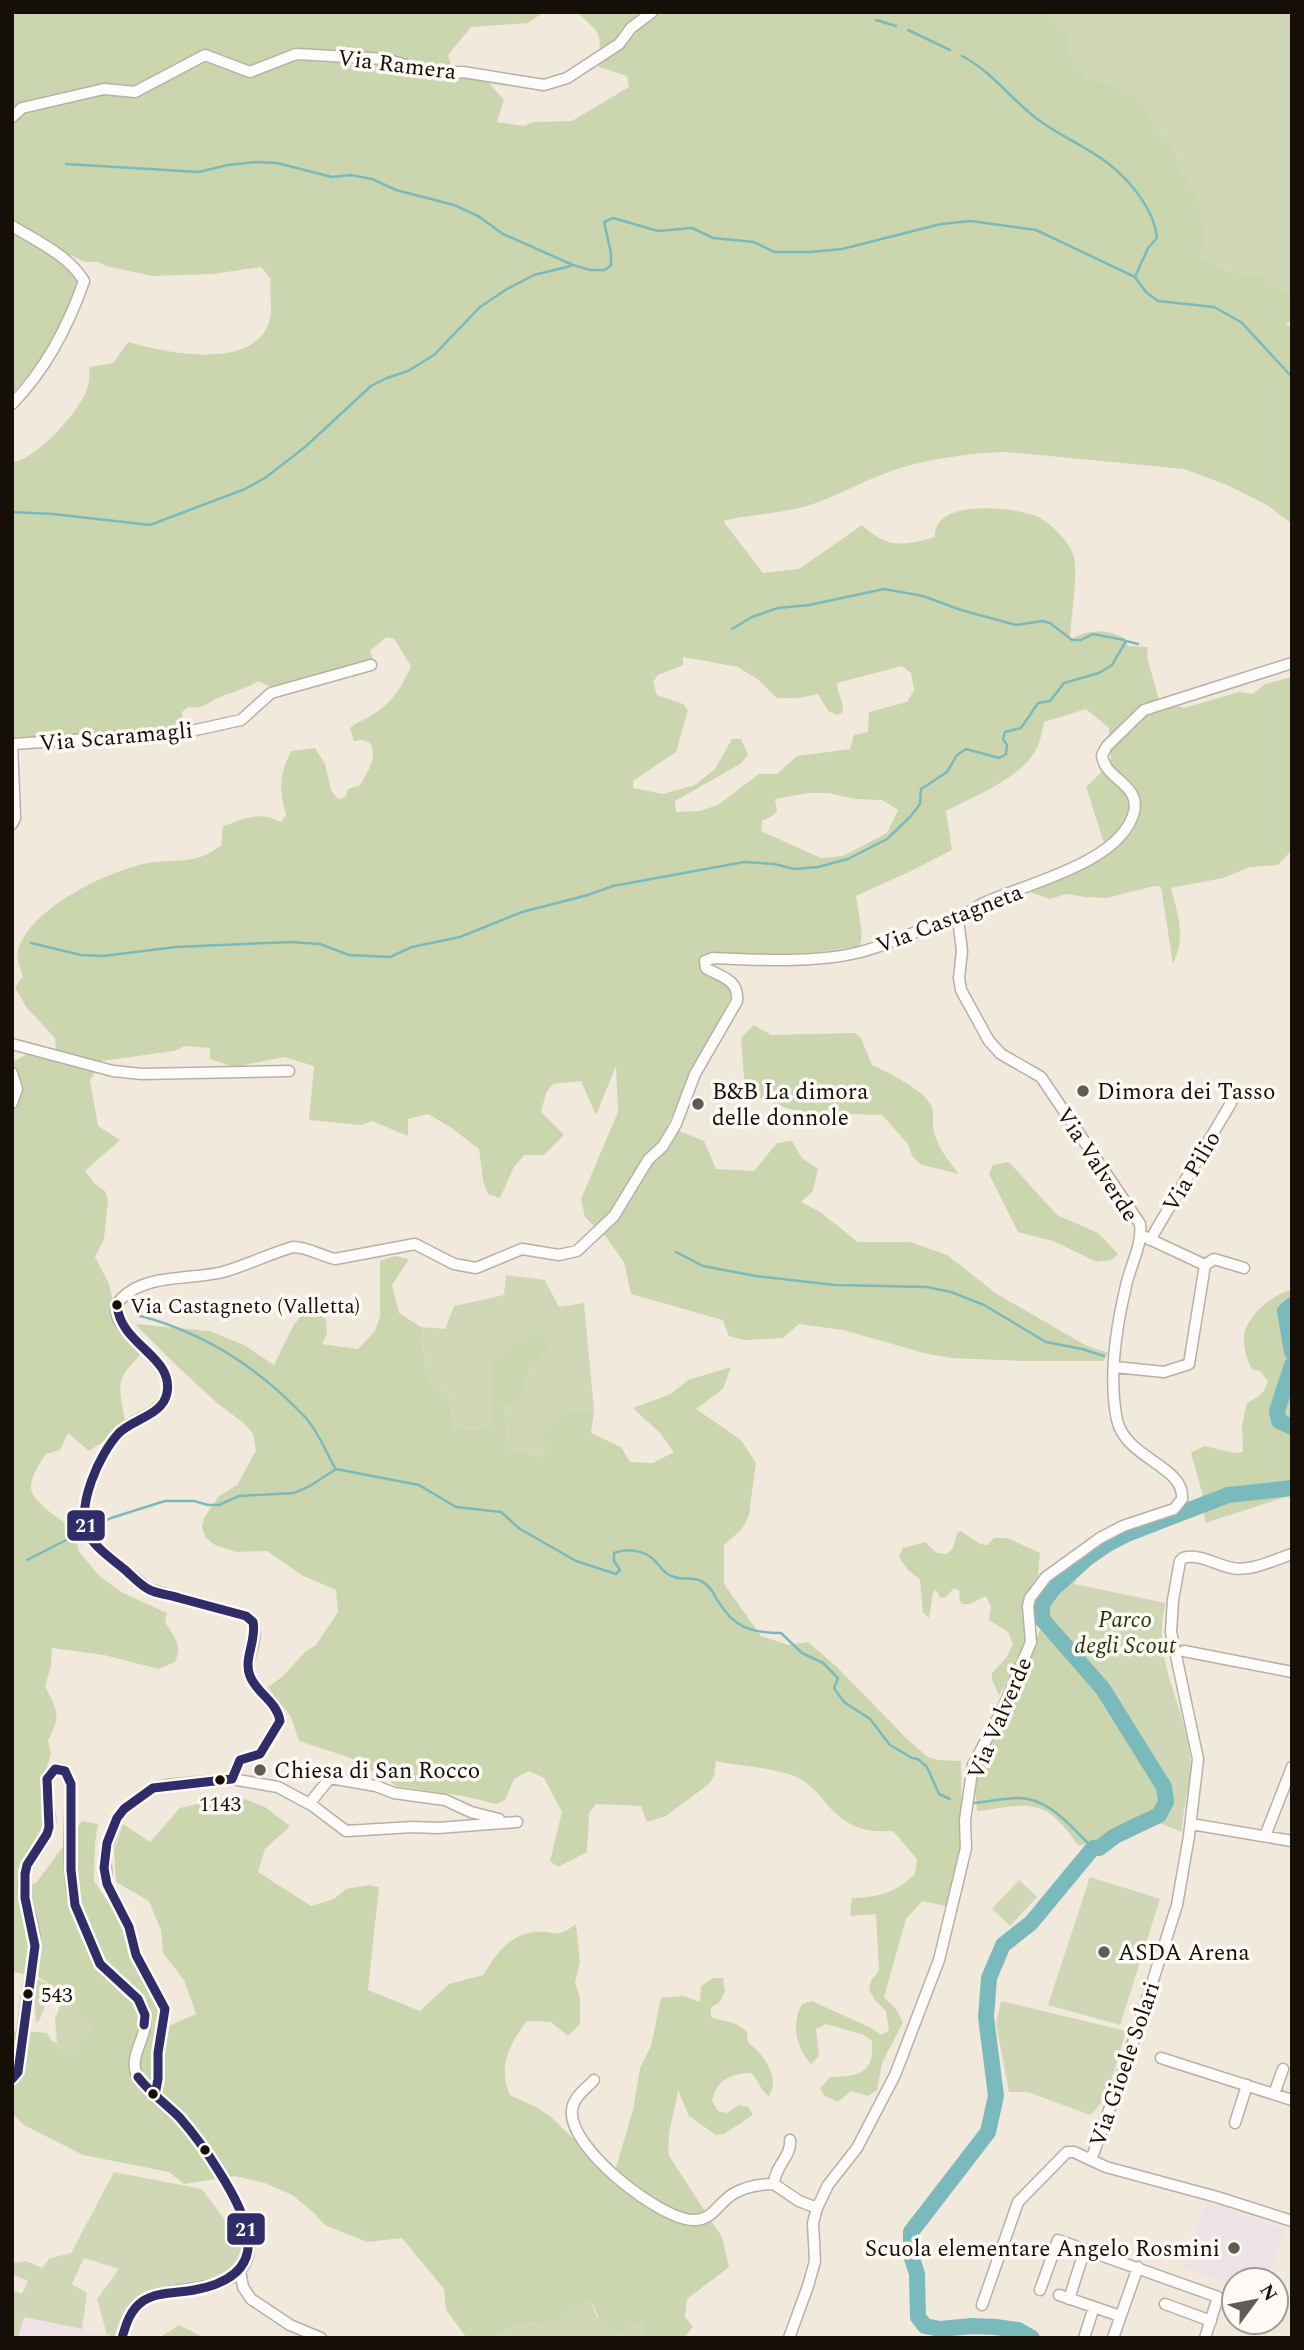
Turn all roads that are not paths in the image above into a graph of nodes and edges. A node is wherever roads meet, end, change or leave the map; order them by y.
1 (652, 12) edge
2 (12, 117) edge
3 (12, 226) edge
4 (12, 404) edge
5 (1292, 663) edge
6 (372, 665) dead end
7 (13, 744) edge
8 (12, 824) edge
9 (958, 919) junction
10 (12, 1044) edge
11 (289, 1071) dead end
12 (12, 1073) edge
13 (12, 1103) edge
14 (1231, 1103) dead end
15 (1146, 1237) junction
16 (1205, 1265) junction
17 (1244, 1268) dead end
18 (1115, 1367) junction
19 (1292, 1554) edge
20 (1185, 1651) dead end
21 (1292, 1672) edge
22 (1292, 1767) edge
23 (232, 1779) junction
24 (309, 1804) junction
25 (1191, 1824) junction
26 (1265, 1836) junction
27 (1292, 1841) edge
28 (1161, 2058) dead end
29 (1283, 2069) dead end
30 (12, 2078) edge
31 (594, 2080) dead end
32 (1247, 2085) junction
33 (1274, 2094) junction
34 (155, 2095) junction
35 (1292, 2100) edge
36 (1235, 2123) dead end
37 (790, 2140) dead end
38 (1091, 2160) junction
39 (774, 2184) junction
40 (817, 2208) junction
41 (1292, 2221) edge
42 (1085, 2249) junction
43 (1138, 2267) junction
44 (240, 2270) junction
45 (1040, 2290) dead end
46 (1165, 2304) dead end
47 (982, 2305) dead end
48 (1094, 2307) junction
49 (1120, 2316) junction
50 (1210, 2320) junction
51 (122, 2338) edge
52 (321, 2338) edge
53 (789, 2338) edge
54 (1084, 2338) edge
55 (1113, 2338) edge
56 (1205, 2338) edge

1 - 2 street, Via Ramera
3 - 4 street
5 - 9 street, Via Castagneta
6 - 7 street, Via Scaramagli
7 - 8 street
9 - 15 street, Via Valverde
9 - 23 street, Via Castagneta
10 - 11 street
12 - 13 street
14 - 15 street, Via Pilio
15 - 16 street, Via Pilio
15 - 18 street, Via Valverde
16 - 17 street, Via Pilio
16 - 18 street
18 - 40 street, Via Valverde
19 - 25 street, Via Gioele Solari
20 - 21 street
22 - 26 street
23 - 24 street
23 - 34 street
24 - 24 street
25 - 26 street
25 - 38 street, Via Gioele Solari
26 - 27 street
28 - 32 street
29 - 33 street
30 - 34 street
31 - 39 street
32 - 33 street
32 - 36 street
33 - 35 street
34 - 44 street
37 - 39 street
38 - 41 street
38 - 47 street
39 - 40 street
40 - 53 street, Via Valverde
42 - 43 street
42 - 45 street
42 - 48 street
43 - 49 street
43 - 50 street
44 - 51 street
44 - 52 street
46 - 50 street
48 - 49 street
48 - 54 street
49 - 55 street
50 - 56 street

